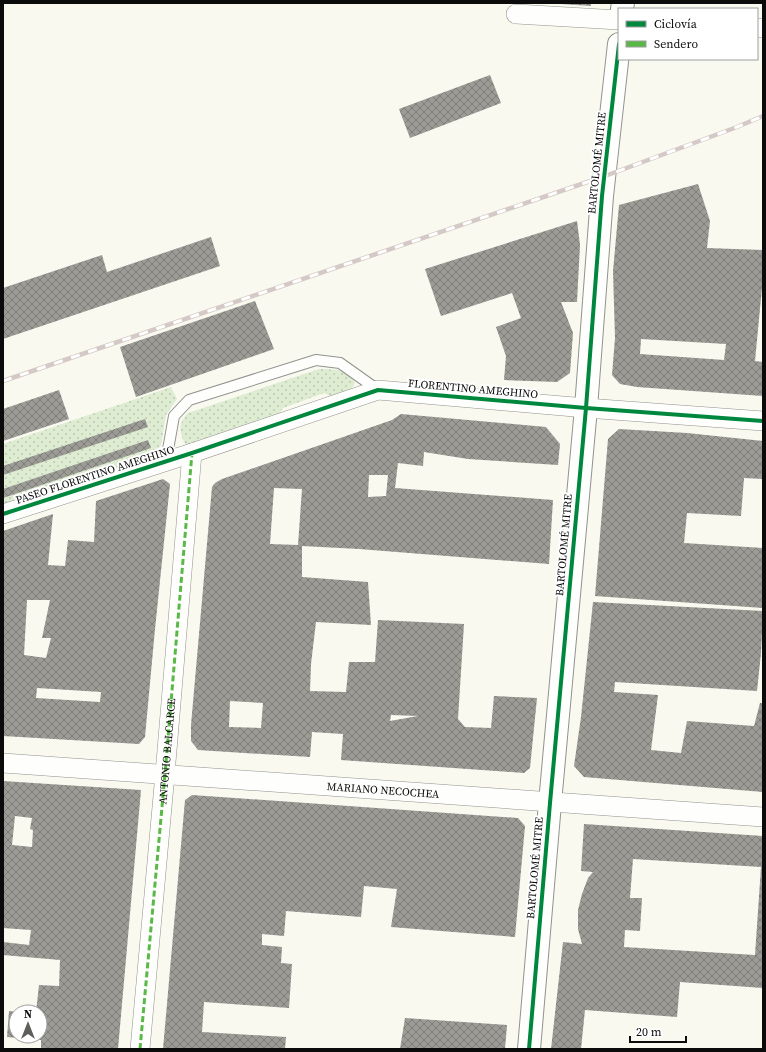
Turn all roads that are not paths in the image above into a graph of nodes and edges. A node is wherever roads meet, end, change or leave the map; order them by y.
1 (516, 14) dead end
2 (618, 20) edge
3 (618, 53) edge
4 (378, 390) junction
5 (586, 408) junction
6 (763, 421) edge
7 (192, 453) junction
8 (166, 461) junction
9 (3, 514) edge
10 (3, 763) edge
11 (165, 774) junction
12 (550, 803) junction
13 (763, 817) edge
14 (140, 1049) edge
15 (529, 1049) edge

1 - 2 street
3 - 5 street, BARTOLOMÉ MITRE
4 - 5 street, FLORENTINO AMEGHINO
4 - 7 street, FLORENTINO AMEGHINO
4 - 8 lane
5 - 6 street, FLORENTINO AMEGHINO
5 - 12 street, BARTOLOMÉ MITRE
7 - 8 street, PASEO FLORENTINO AMEGHINO
7 - 11 street, ANTONIO BALCARCE
8 - 9 street, PASEO FLORENTINO AMEGHINO
10 - 11 street, MARIANO NECOCHEA
11 - 12 street, MARIANO NECOCHEA
11 - 14 street, ANTONIO BALCARCE
12 - 13 street, MARIANO NECOCHEA
12 - 15 street, BARTOLOMÉ MITRE

